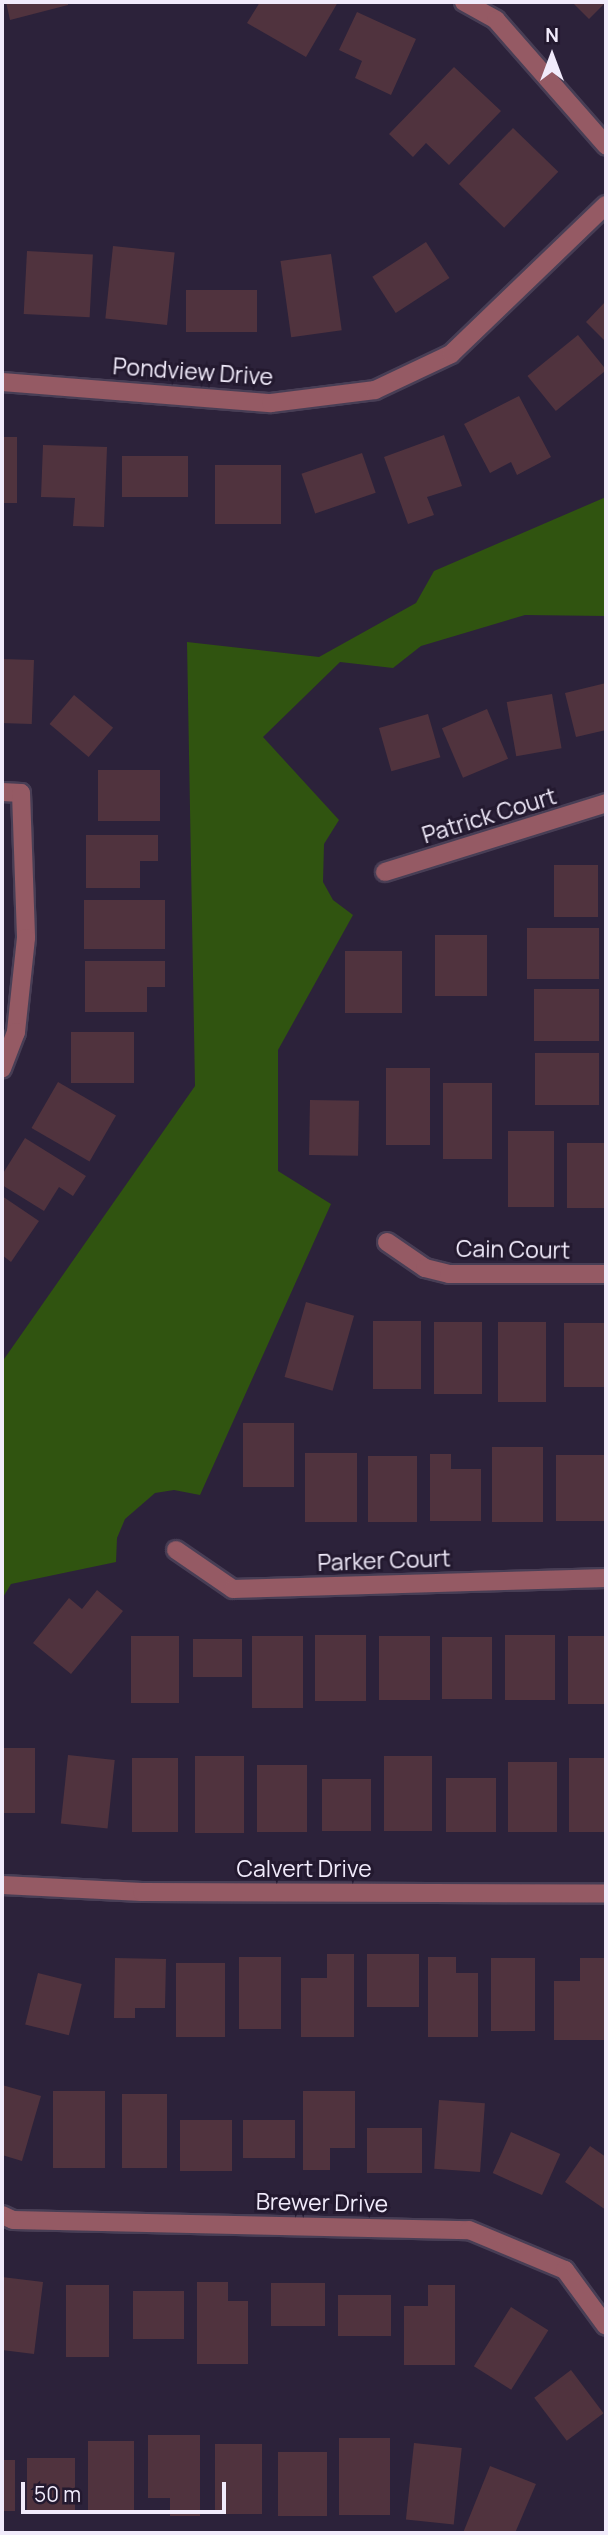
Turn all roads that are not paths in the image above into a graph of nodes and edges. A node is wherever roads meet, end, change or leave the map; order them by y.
1 (464, 2) edge
2 (606, 145) edge
3 (606, 205) edge
4 (2, 382) edge
5 (2, 792) edge
6 (606, 803) edge
7 (385, 873) dead end
8 (2, 1068) edge
9 (387, 1242) dead end
10 (606, 1274) edge
11 (176, 1550) dead end
12 (606, 1578) edge
13 (2, 1885) edge
14 (606, 1894) edge
15 (2, 2215) edge
16 (606, 2326) edge

1 - 2 street
3 - 4 street, Pondview Drive
5 - 8 street
6 - 7 street, Patrick Court
9 - 10 street, Cain Court
11 - 12 street, Parker Court
13 - 14 street, Calvert Drive
15 - 16 street, Brewer Drive

